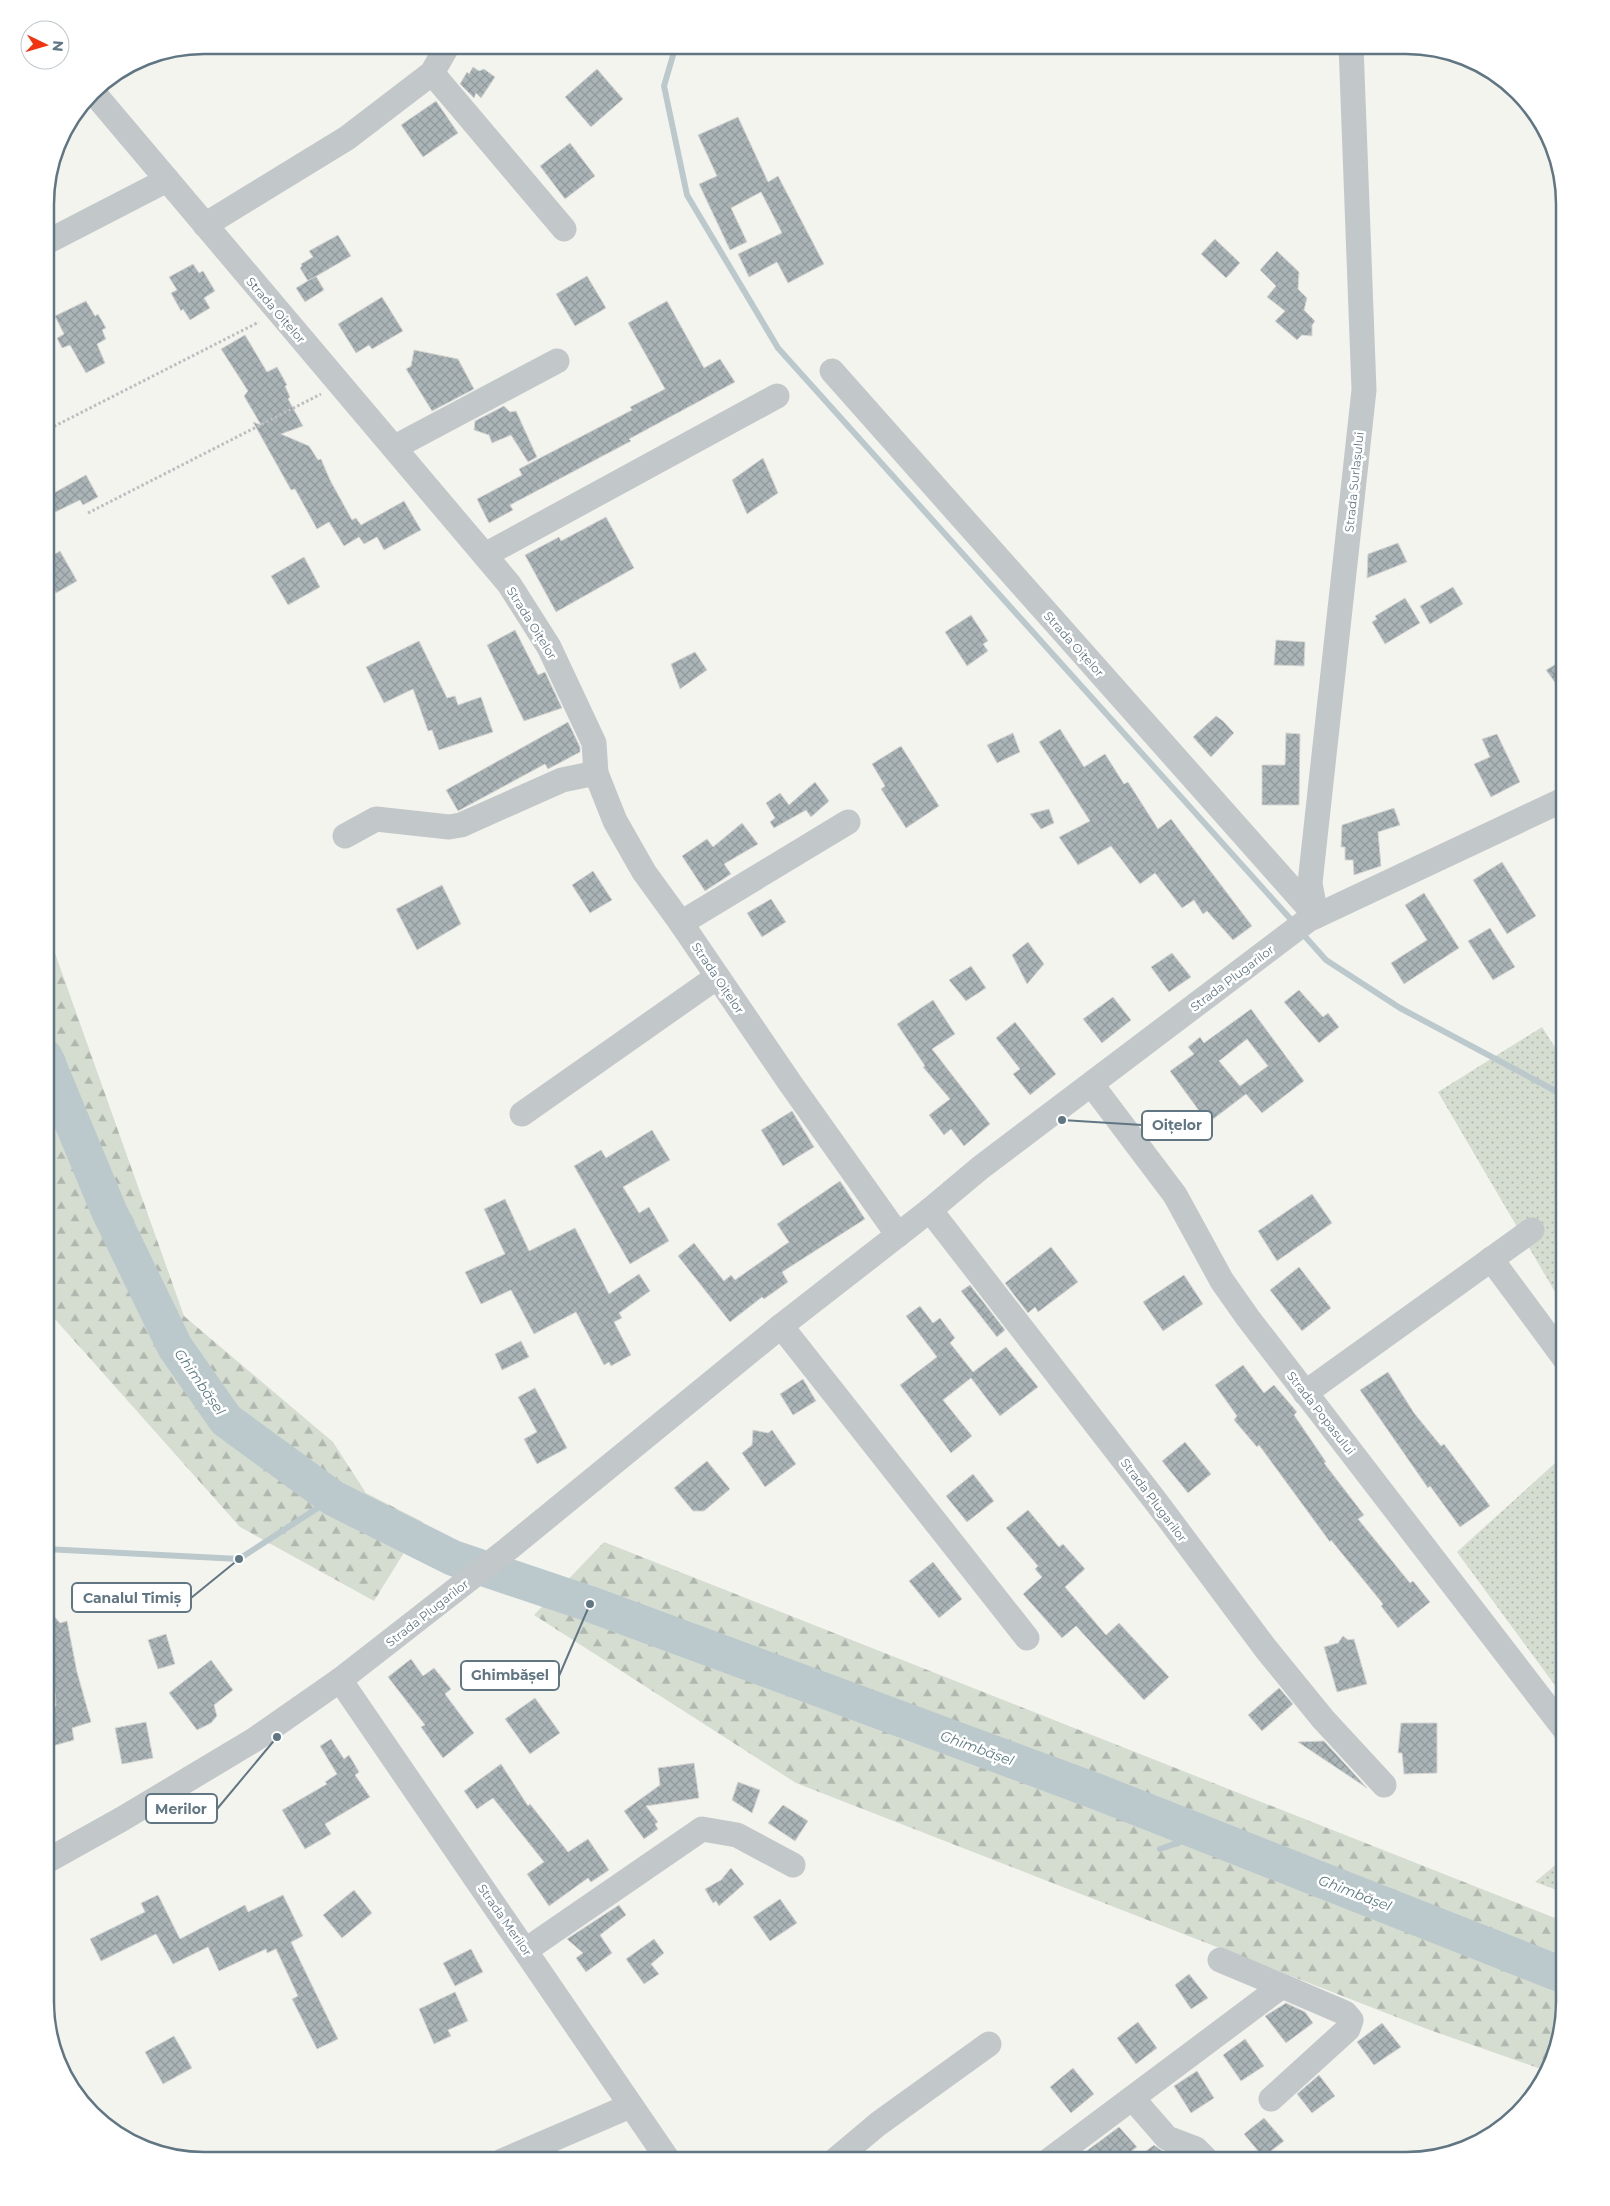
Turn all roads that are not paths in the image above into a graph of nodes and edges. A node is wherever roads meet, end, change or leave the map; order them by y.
1 (443, 54) edge
2 (1351, 54) edge
3 (432, 73) junction
4 (98, 98) edge
5 (167, 180) junction
6 (205, 225) junction
7 (564, 230) dead end
8 (54, 238) edge
9 (557, 361) dead end
10 (832, 371) dead end
11 (777, 396) dead end
12 (395, 448) junction
13 (485, 555) junction
14 (596, 772) junction
15 (1556, 803) edge
16 (848, 822) dead end
17 (346, 836) dead end
18 (1312, 918) junction
19 (681, 923) junction
20 (718, 977) junction
21 (1092, 1085) junction
22 (522, 1114) dead end
23 (930, 1210) junction
24 (1532, 1230) dead end
25 (898, 1235) junction
26 (1491, 1259) junction
27 (781, 1326) junction
28 (1556, 1347) edge
29 (1305, 1393) junction
30 (1027, 1638) dead end
31 (340, 1680) junction
32 (1556, 1718) edge
33 (1384, 1785) dead end
34 (54, 1857) edge
35 (793, 1865) dead end
36 (526, 1950) junction
37 (1220, 1960) dead end
38 (1282, 1986) junction
39 (989, 2044) dead end
40 (1133, 2099) junction
41 (1271, 2099) dead end
42 (630, 2106) junction
43 (523, 2152) edge
44 (663, 2152) edge
45 (845, 2152) edge
46 (1060, 2152) edge
47 (1199, 2152) edge

1 - 3 street
2 - 18 street, Strada Surlașului
3 - 6 street
3 - 7 street
4 - 5 street, Strada Oițelor
5 - 6 street, Strada Oițelor
5 - 8 street
6 - 12 street, Strada Oițelor
9 - 12 street
10 - 18 street, Strada Oițelor
11 - 13 street
12 - 13 street, Strada Oițelor
13 - 14 street, Strada Oițelor
14 - 17 street
14 - 19 street, Strada Oițelor
15 - 18 street, Strada Plugarilor
16 - 19 street
18 - 21 street, Strada Plugarilor
19 - 20 street, Strada Oițelor
20 - 22 street
20 - 25 street, Strada Oițelor
21 - 23 street, Strada Plugarilor
21 - 29 street, Strada Popasului
23 - 25 street, Strada Plugarilor
23 - 33 street, Strada Plugarilor
24 - 26 street
25 - 27 street, Strada Plugarilor
26 - 28 street
26 - 29 street
27 - 30 street
27 - 31 street, Strada Plugarilor
29 - 32 street, Strada Popasului
31 - 34 street, Strada Plugarilor
31 - 36 street, Strada Merilor
35 - 36 street
36 - 42 street, Strada Merilor
37 - 38 street
38 - 40 street
38 - 41 street
39 - 45 street
40 - 46 street
40 - 47 street
42 - 43 street
42 - 44 street, Strada Merilor

